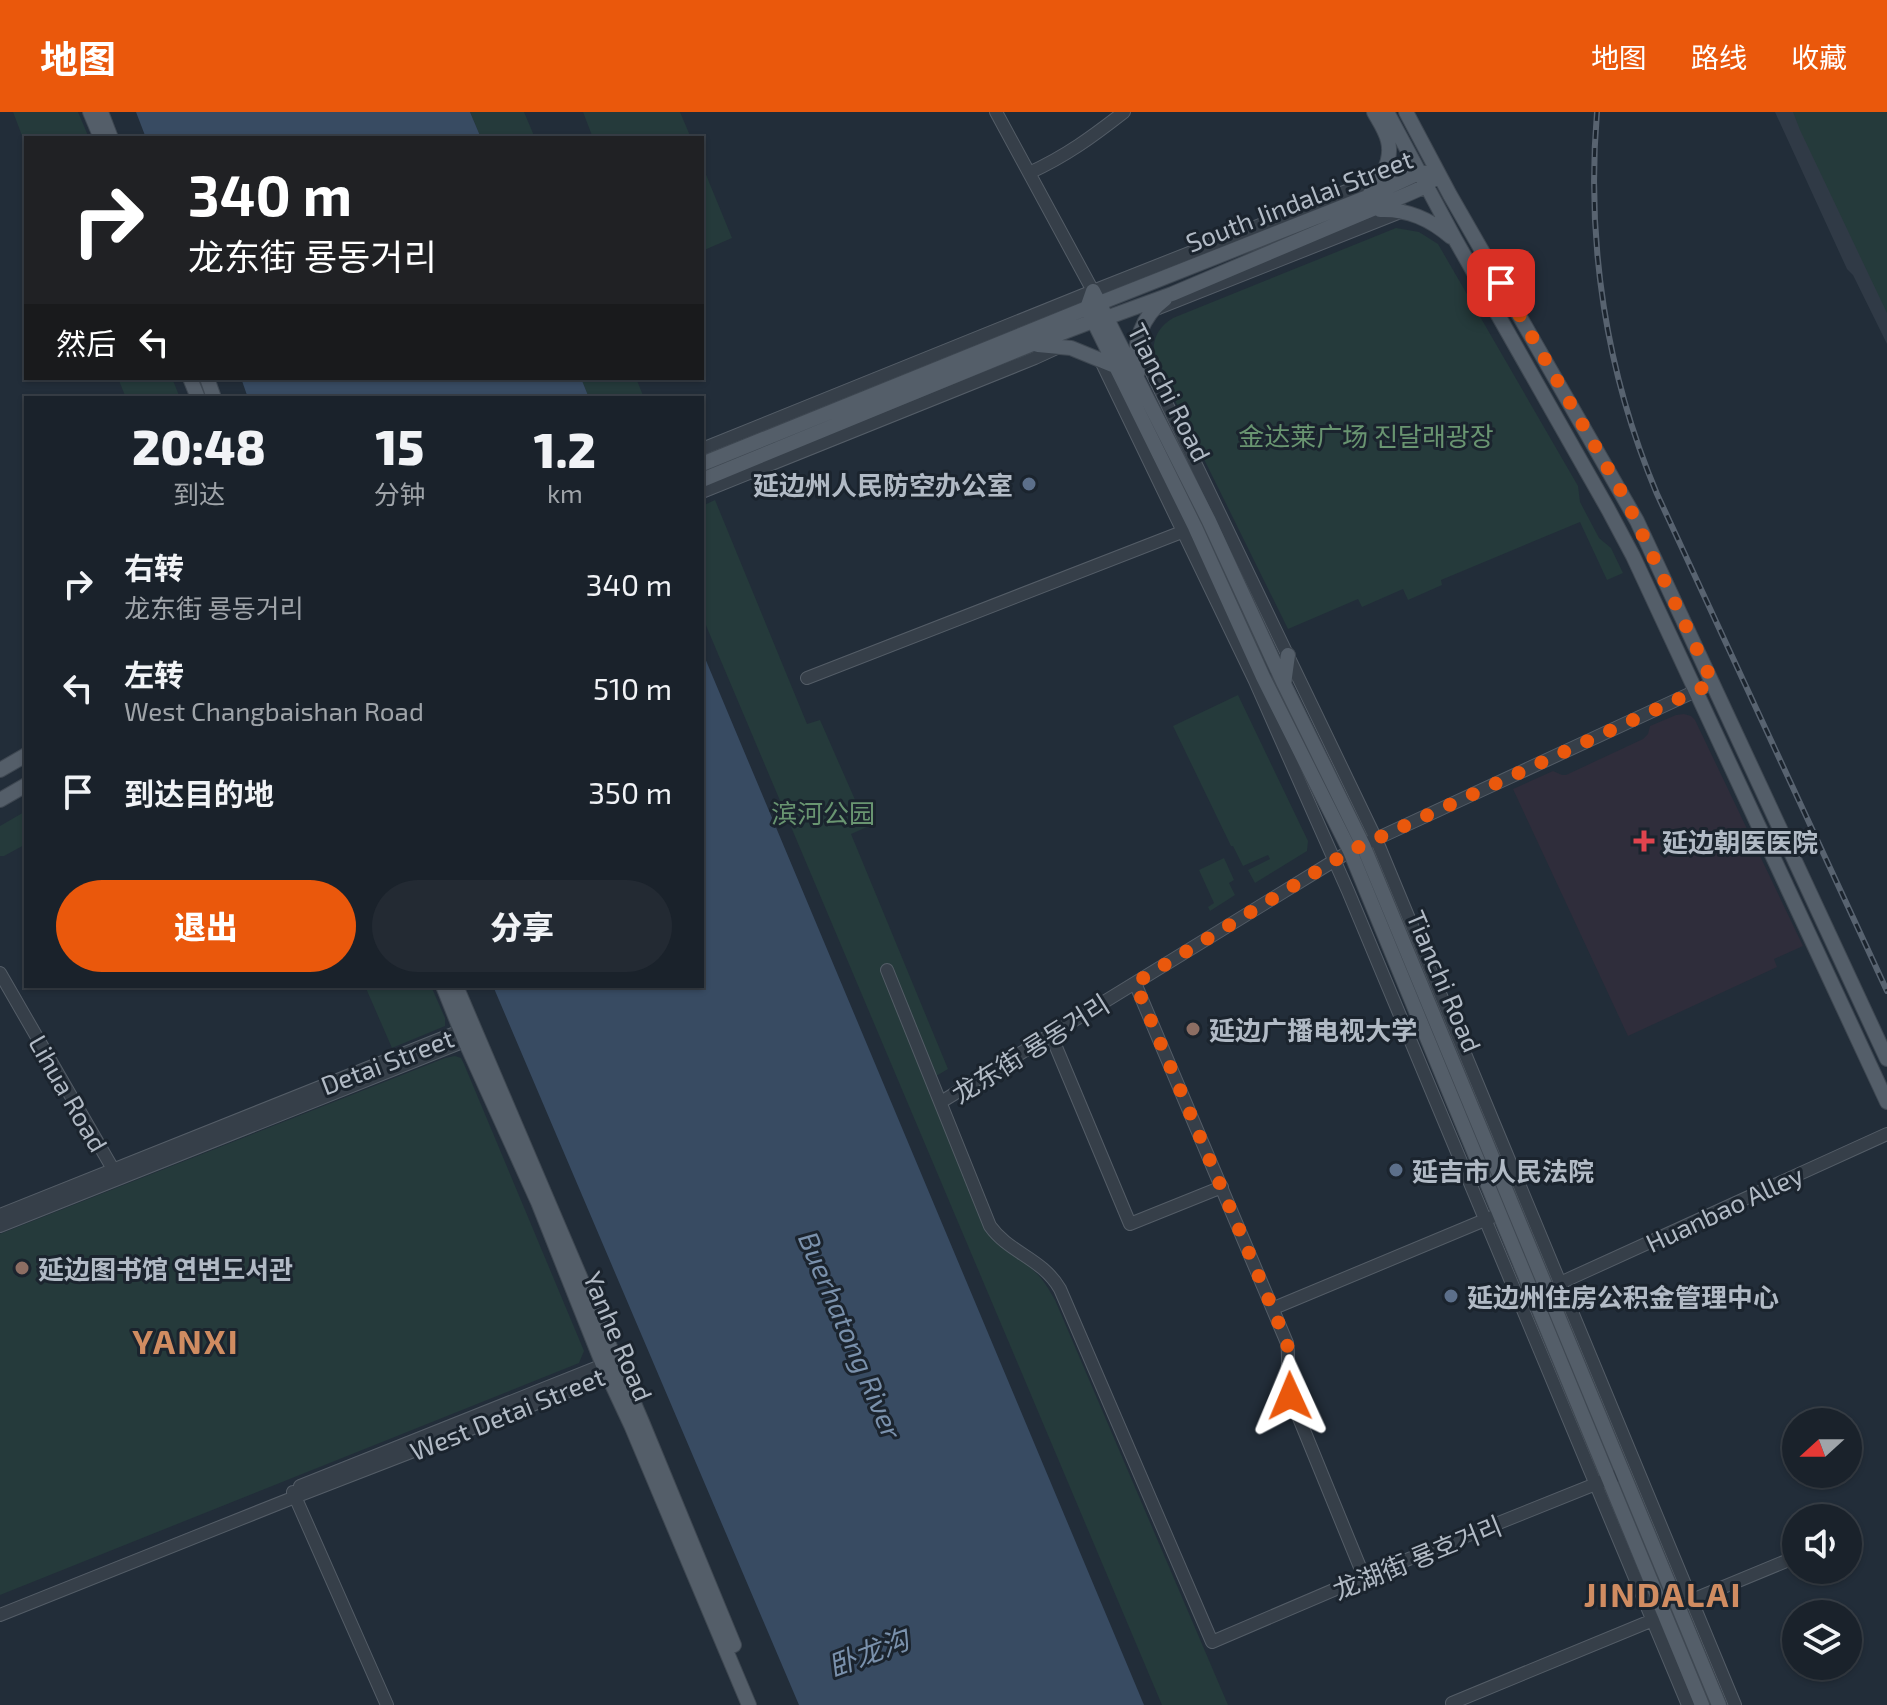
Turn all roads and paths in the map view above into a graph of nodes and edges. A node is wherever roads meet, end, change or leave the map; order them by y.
1 (90, 112) edge
2 (101, 112) edge
3 (996, 112) edge
4 (1124, 112) edge
5 (1374, 112) edge
6 (1387, 112) edge
7 (1406, 112) edge
8 (1414, 112) edge
9 (1414, 128) junction
10 (100, 136) edge
11 (110, 136) edge
12 (1029, 173) junction
13 (1438, 173) junction
14 (1382, 174) junction
15 (1423, 180) junction
16 (1368, 204) junction
17 (1403, 211) junction
18 (1472, 233) junction
19 (1456, 241) junction
20 (1172, 294) junction
21 (1096, 308) junction
22 (1153, 311) junction
23 (1137, 342) junction
24 (1030, 345) junction
25 (1060, 346) junction
26 (1100, 359) junction
27 (1115, 366) junction
28 (1141, 389) junction
29 (704, 448) edge
30 (704, 463) edge
31 (704, 479) edge
32 (704, 491) edge
33 (1195, 526) junction
34 (1288, 655) junction
35 (807, 678) dead end
36 (1713, 683) junction
37 (1284, 684) junction
38 (1697, 691) junction
39 (24, 756) edge
40 (0, 770) edge
41 (24, 786) edge
42 (0, 800) edge
43 (1363, 845) junction
44 (1333, 861) junction
45 (887, 970) dead end
46 (0, 973) edge
47 (1135, 983) junction
48 (444, 988) edge
49 (456, 988) edge
50 (468, 1035) junction
51 (1051, 1035) junction
52 (1887, 1059) edge
53 (941, 1102) junction
54 (1887, 1102) edge
55 (1887, 1134) edge
56 (116, 1175) junction
57 (1222, 1187) junction
58 (0, 1215) edge
59 (1493, 1217) junction
60 (0, 1226) edge
61 (1560, 1283) junction
62 (1274, 1308) junction
63 (609, 1369) junction
64 (1609, 1479) junction
65 (294, 1493) junction
66 (1782, 1563) edge
67 (1364, 1577) junction
68 (1692, 1600) junction
69 (0, 1606) edge
70 (0, 1615) edge
71 (1653, 1620) junction
72 (1452, 1703) dead end
73 (387, 1705) edge
74 (749, 1705) edge
75 (759, 1705) edge
76 (1688, 1705) edge
77 (1702, 1705) edge
78 (1719, 1705) edge
79 (1735, 1705) edge

1 - 10 main road
2 - 11 main road
3 - 12 street, Tianchi Road
4 - 12 street
5 - 14 main road
6 - 15 main road
7 - 9 main road
8 - 9 street
9 - 13 main road
12 - 21 street, Tianchi Road
13 - 15 main road, South Jindalai Street
13 - 18 main road
14 - 16 main road
14 - 21 street, South Jindalai Street
15 - 16 main road, South Jindalai Street
15 - 19 main road
16 - 17 main road
16 - 20 main road, South Jindalai Street
16 - 21 main road, South Jindalai Street
17 - 19 main road
17 - 22 street, South Jindalai Street
18 - 19 main road
18 - 36 main road
19 - 38 main road
20 - 21 main road, South Jindalai Street
20 - 22 main road
21 - 24 main road, South Jindalai Street
21 - 27 main road, Tianchi Road
21 - 28 main road, Tianchi Road
21 - 29 street, South Jindalai Street
21 - 30 main road, South Jindalai Street
22 - 23 main road
23 - 28 main road
23 - 34 street, Tianchi Road
24 - 25 main road
24 - 31 main road, South Jindalai Street
25 - 26 main road
25 - 32 street
26 - 27 main road
26 - 33 street, Tianchi Road
27 - 33 main road, Tianchi Road
28 - 33 main road, Tianchi Road
33 - 35 street
33 - 37 main road, Tianchi Road
33 - 43 main road, Tianchi Road
33 - 44 street, Tianchi Road
34 - 37 main road
34 - 43 street, Tianchi Road
36 - 38 street, 龙东街 룡동거리
36 - 52 main road
37 - 43 main road, Tianchi Road
38 - 43 street, 龙东街 룡동거리
38 - 54 main road
39 - 40 main road
41 - 42 main road
43 - 44 street, 龙东街 룡동거리
43 - 59 main road, Tianchi Road
43 - 61 street, Tianchi Road
43 - 64 main road, Tianchi Road
44 - 47 street, 龙东街 룡동거리
44 - 59 street, Tianchi Road
45 - 53 street
46 - 56 street, Lihua Road
47 - 51 street, 龙东街 룡동거리
47 - 57 street
48 - 50 main road, Yanhe Road
49 - 50 main road, Yanhe Road
50 - 56 street, Detai Street
50 - 63 main road, Yanhe Road
51 - 53 street, 龙东街 룡동거리
51 - 57 street
53 - 67 street, 龙湖街 룡호거리
55 - 61 street, Huanbao Alley
56 - 58 street, Detai Street
56 - 60 street, Detai Street
57 - 62 street
59 - 62 street
59 - 64 main road, Tianchi Road
61 - 68 street, Tianchi Road
62 - 67 street
63 - 65 street, West Detai Street
63 - 74 main road, Yanhe Road
63 - 75 main road, Yanhe Road
64 - 67 street, 龙湖街 룡호거리
64 - 71 street, Tianchi Road
64 - 77 main road, Tianchi Road
64 - 78 main road, Tianchi Road
65 - 69 street, West Detai Street
65 - 70 street, West Detai Street
65 - 73 street
66 - 68 street
68 - 79 street, Tianchi Road
71 - 72 street
71 - 76 street, Tianchi Road

